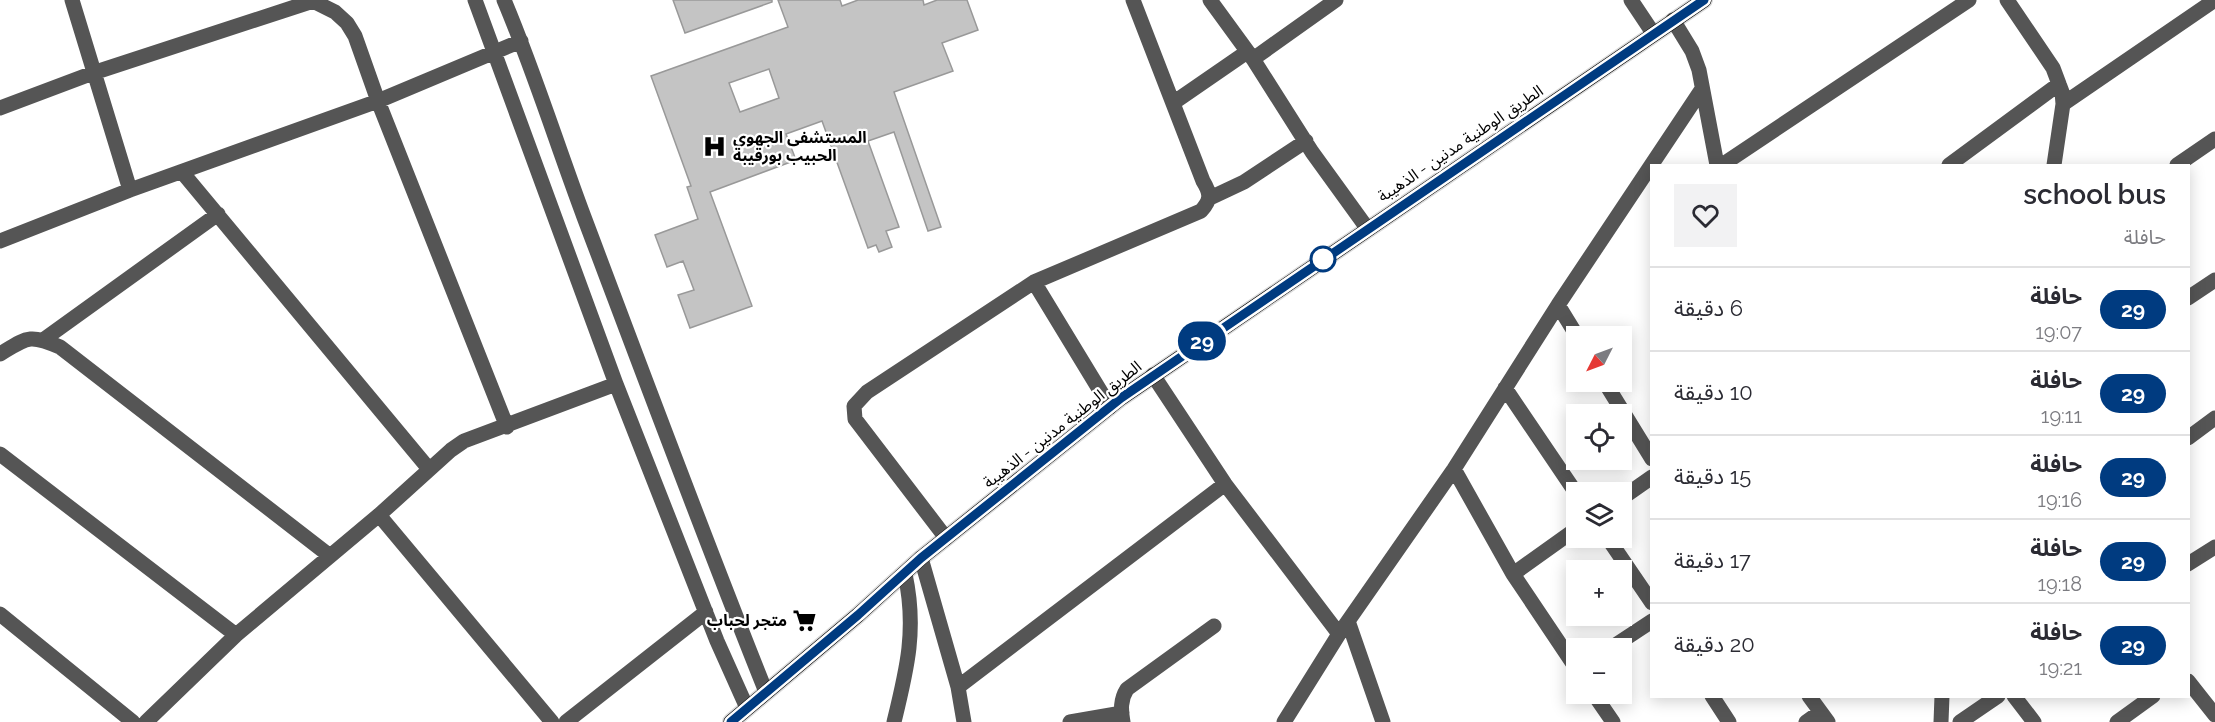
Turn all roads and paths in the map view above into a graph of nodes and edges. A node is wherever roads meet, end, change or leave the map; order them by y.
1 (72, 0) edge
2 (475, 0) edge
3 (504, 0) edge
4 (1133, 0) edge
5 (1210, 0) edge
6 (1336, 0) edge
7 (1630, 0) edge
8 (1704, 0) edge
9 (1969, 0) edge
10 (2215, 0) edge
11 (312, 1) edge
12 (2010, 1) edge
13 (1673, 20) junction
14 (1653, 33) junction
15 (521, 41) junction
16 (495, 52) junction
17 (1250, 56) junction
18 (93, 74) junction
19 (2060, 84) junction
20 (1702, 89) junction
21 (378, 100) junction
22 (1173, 103) junction
23 (2063, 105) junction
24 (0, 108) edge
25 (2215, 139) edge
26 (1306, 141) junction
27 (1652, 164) edge
28 (1717, 164) edge
29 (1723, 164) edge
30 (1950, 164) edge
31 (2054, 164) edge
32 (2178, 164) edge
33 (1650, 167) edge
34 (182, 172) junction
35 (130, 190) junction
36 (1210, 198) junction
37 (218, 214) junction
38 (1367, 228) junction
39 (0, 241) edge
40 (2215, 280) edge
41 (1034, 282) junction
42 (2190, 297) edge
43 (1558, 305) junction
44 (1571, 326) edge
45 (43, 340) junction
46 (0, 354) edge
47 (1153, 375) junction
48 (616, 384) junction
49 (1505, 388) junction
50 (1611, 392) edge
51 (1110, 407) junction
52 (2215, 418) edge
53 (507, 427) junction
54 (2190, 437) edge
55 (0, 454) edge
56 (1650, 456) edge
57 (429, 469) junction
58 (1454, 469) junction
59 (1650, 478) edge
60 (1569, 482) edge
61 (1225, 484) junction
62 (1632, 491) edge
63 (379, 515) junction
64 (1566, 536) edge
65 (946, 538) junction
66 (2215, 547) edge
67 (1614, 548) edge
68 (330, 556) junction
69 (921, 558) junction
70 (2190, 563) edge
71 (905, 574) junction
72 (1512, 574) junction
73 (1650, 600) edge
74 (706, 612) junction
75 (0, 614) edge
76 (1650, 622) edge
77 (1214, 626) dead end
78 (1344, 627) junction
79 (236, 635) junction
80 (1626, 638) edge
81 (1566, 653) edge
82 (2190, 684) edge
83 (958, 687) junction
84 (766, 692) junction
85 (1713, 698) edge
86 (1810, 698) edge
87 (1942, 698) edge
88 (2016, 698) edge
89 (2150, 698) edge
90 (1989, 699) edge
91 (1601, 704) edge
92 (747, 708) junction
93 (2215, 715) edge
94 (1122, 717) edge
95 (1824, 717) edge
96 (133, 722) edge
97 (146, 722) edge
98 (552, 722) edge
99 (566, 722) edge
100 (731, 722) edge
101 (894, 722) edge
102 (964, 722) edge
103 (1070, 722) edge
104 (1284, 722) edge
105 (1383, 722) edge
106 (1613, 722) edge
107 (1729, 722) edge
108 (1806, 722) edge
109 (1941, 722) edge
110 (1960, 722) edge
111 (2034, 722) edge
112 (2117, 722) edge

1 - 18 street
2 - 16 street
3 - 15 street
4 - 22 street
5 - 17 street
6 - 17 street
7 - 14 street
8 - 13 main road, الطريق الوطنية مدنين - الذهيبة
9 - 29 street
10 - 23 street
11 - 18 street
11 - 21 street
12 - 19 street
13 - 14 main road, الطريق الوطنية مدنين - الذهيبة
13 - 20 street
14 - 38 main road, الطريق الوطنية مدنين - الذهيبة
15 - 16 street
15 - 84 street
16 - 21 street
16 - 48 street
17 - 22 street
17 - 26 street
18 - 24 street
18 - 35 street
19 - 23 street
19 - 30 street
20 - 27 street
20 - 28 street
21 - 34 street
21 - 53 street
22 - 36 street
23 - 31 street
25 - 32 street
26 - 36 street
26 - 38 street
33 - 43 street
34 - 35 street
34 - 37 street
35 - 39 street
36 - 41 street
37 - 45 street
37 - 57 street
38 - 47 main road, الطريق الوطنية مدنين - الذهيبة
40 - 42 street
41 - 51 street
41 - 65 street
43 - 44 street
43 - 49 street
45 - 46 street
45 - 68 street
47 - 51 main road, الطريق الوطنية مدنين - الذهيبة
47 - 61 street
48 - 53 street
48 - 74 street
49 - 58 street
49 - 60 street
50 - 56 street
51 - 65 main road, الطريق الوطنية مدنين - الذهيبة
52 - 54 street
53 - 57 street
55 - 79 street
57 - 63 street
58 - 72 street
58 - 78 street
59 - 62 street
61 - 78 street
61 - 83 street
63 - 68 street
63 - 98 street
64 - 72 street
65 - 69 main road, الطريق الوطنية مدنين - الذهيبة
66 - 70 street
67 - 73 street
68 - 79 street
69 - 71 main road, الطريق الوطنية مدنين - الذهيبة
69 - 83 street
71 - 84 main road, الطريق الوطنية مدنين - الذهيبة
71 - 101 street
72 - 81 street
74 - 92 street
74 - 99 street
75 - 96 street
76 - 80 street
77 - 94 street
78 - 104 street
78 - 105 street
79 - 97 street
82 - 93 street
83 - 102 street
84 - 92 main road, الطريق الوطنية مدنين - الذهيبة
85 - 107 street
86 - 95 street
87 - 109 street
88 - 111 street
89 - 112 street
90 - 110 street
91 - 106 street
92 - 100 main road, الطريق الوطنية مدنين - الذهيبة
94 - 103 street
95 - 108 street

